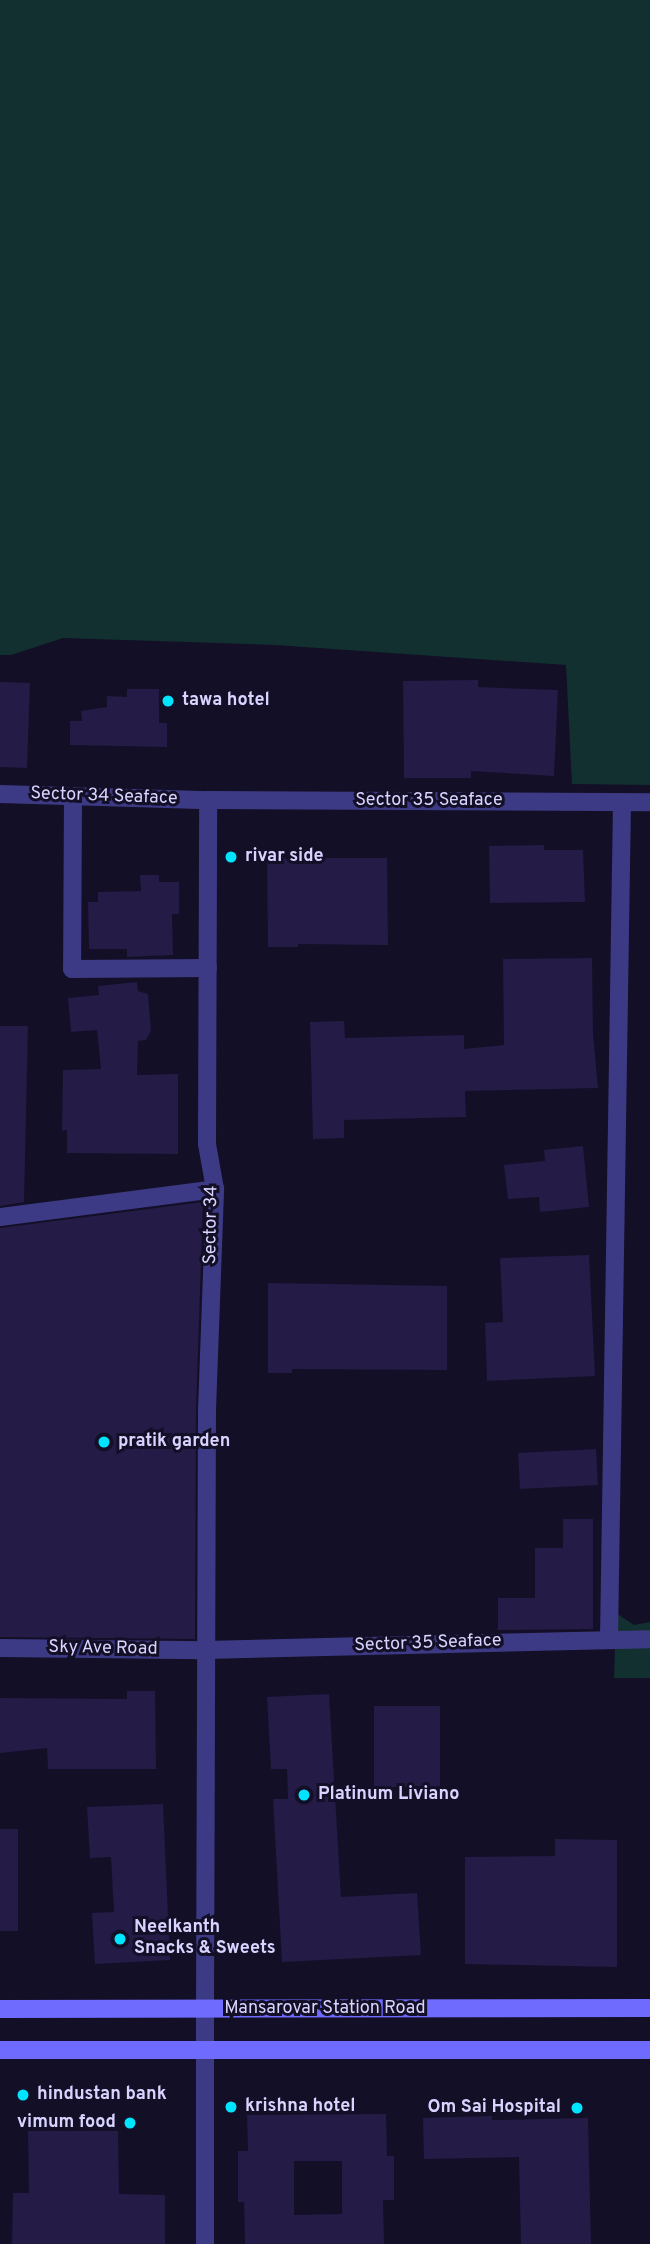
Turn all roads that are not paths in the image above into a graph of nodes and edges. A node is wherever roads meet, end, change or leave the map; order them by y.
1 (0, 794) edge
2 (73, 796) junction
3 (208, 800) junction
4 (622, 802) junction
5 (650, 802) edge
6 (208, 968) junction
7 (215, 1189) junction
8 (0, 1217) edge
9 (609, 1639) junction
10 (650, 1639) edge
11 (0, 1648) edge
12 (206, 1650) junction
13 (650, 2008) edge
14 (0, 2009) edge
15 (205, 2009) junction
16 (0, 2050) edge
17 (650, 2050) edge
18 (205, 2051) junction
19 (205, 2244) edge

1 - 2 street, Sector 34 Seaface
2 - 3 street, Sector 34 Seaface
2 - 6 street
3 - 4 street, Sector 35 Seaface
3 - 6 street, Sector 34
4 - 5 street, Sector 35 Seaface
4 - 9 street
6 - 7 street, Sector 34
7 - 8 street
7 - 12 street, Sector 34
9 - 10 street, Sector 35 Seaface
9 - 12 street, Sector 35 Seaface
11 - 12 street, Sky Ave Road
12 - 15 street, Sector 34
13 - 15 main road, Mansarovar Station Road
14 - 15 main road, Mansarovar Station Road
15 - 18 street, Sector 34
16 - 18 main road
17 - 18 main road
18 - 19 street, Sector 34

